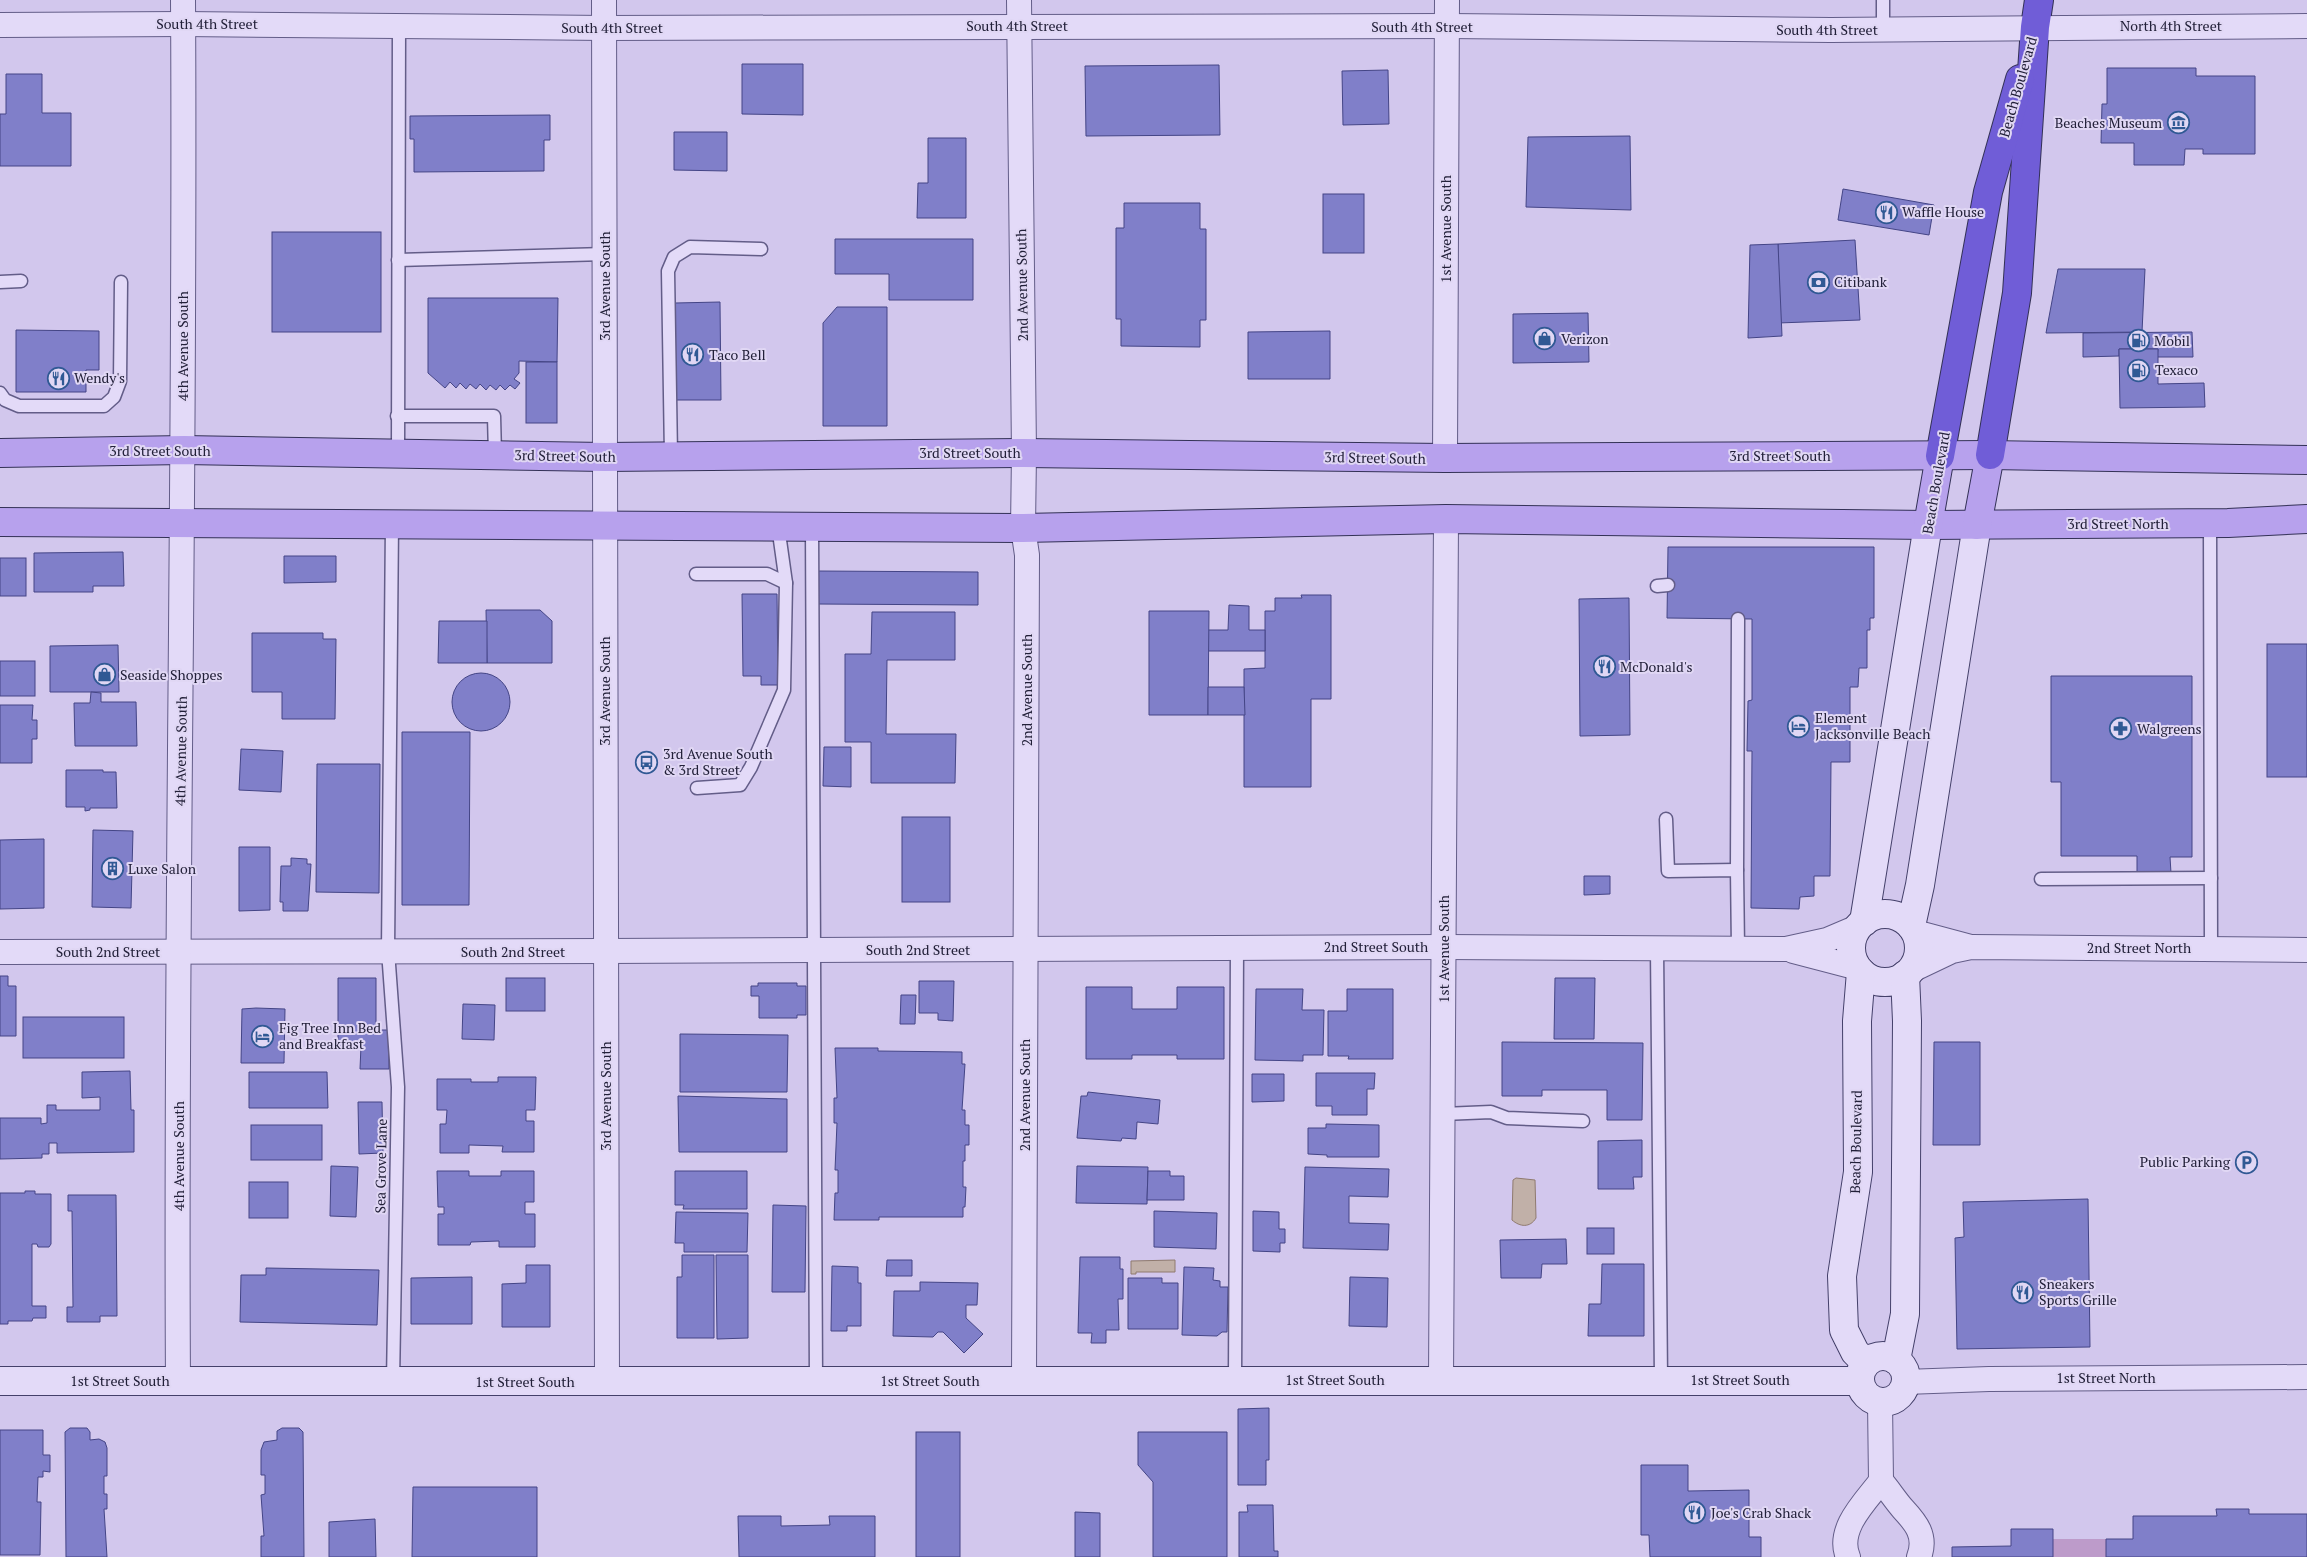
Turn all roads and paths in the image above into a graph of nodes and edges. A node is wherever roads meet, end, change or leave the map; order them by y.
1 (183, 0) edge
2 (604, 0) edge
3 (1019, 0) edge
4 (1447, 0) edge
5 (1883, 0) edge
6 (2039, 0) edge
7 (183, 24) junction
8 (0, 25) edge
9 (399, 26) junction
10 (1018, 26) junction
11 (1448, 26) junction
12 (2307, 26) edge
13 (2034, 27) junction
14 (604, 28) junction
15 (1883, 30) junction
16 (761, 249) dead end
17 (605, 254) junction
18 (398, 260) junction
19 (22, 281) dead end
20 (0, 282) edge
21 (121, 282) dead end
22 (0, 392) edge
23 (397, 416) junction
24 (184, 450) junction
25 (0, 453) edge
26 (398, 453) junction
27 (1024, 453) junction
28 (495, 455) junction
29 (1990, 455) junction
30 (605, 456) junction
31 (672, 456) junction
32 (1940, 456) junction
33 (1445, 458) junction
34 (2307, 460) edge
35 (1446, 519) junction
36 (2307, 520) edge
37 (0, 522) edge
38 (183, 522) junction
39 (392, 523) junction
40 (2210, 523) junction
41 (604, 525) junction
42 (1928, 525) junction
43 (1977, 525) junction
44 (778, 526) junction
45 (812, 527) junction
46 (1023, 528) junction
47 (696, 574) dead end
48 (786, 584) junction
49 (1738, 619) dead end
50 (697, 788) dead end
51 (1666, 819) dead end
52 (1737, 870) junction
53 (2211, 878) junction
54 (2041, 879) dead end
55 (1862, 924) junction
56 (1913, 929) junction
57 (1445, 946) junction
58 (1971, 947) junction
59 (1237, 948) junction
60 (1657, 948) junction
61 (2211, 948) junction
62 (1026, 949) junction
63 (1738, 949) junction
64 (1786, 949) junction
65 (814, 950) junction
66 (2307, 950) edge
67 (388, 951) junction
68 (0, 952) edge
69 (178, 952) junction
70 (606, 952) junction
71 (1860, 970) junction
72 (1907, 973) junction
73 (1443, 1114) junction
74 (1583, 1121) dead end
75 (1900, 1371) junction
76 (1863, 1372) junction
77 (2307, 1378) edge
78 (1024, 1380) junction
79 (1235, 1380) junction
80 (1441, 1380) junction
81 (1661, 1380) junction
82 (0, 1381) edge
83 (816, 1381) junction
84 (178, 1382) junction
85 (393, 1382) junction
86 (607, 1382) junction
87 (1880, 1402) junction
88 (1882, 1481) junction
89 (1848, 1557) edge
90 (1919, 1557) edge

1 - 7 street, 4th Avenue South
2 - 14 street, 3rd Avenue South
3 - 10 street, 2nd Avenue South
4 - 11 street, 1st Avenue South
5 - 15 lane
6 - 13 highway
7 - 8 street, South 4th Street
7 - 9 street, South 4th Street
7 - 24 street, 4th Avenue South
9 - 14 street, South 4th Street
9 - 18 lane
10 - 11 street, South 4th Street
10 - 14 street, South 4th Street
10 - 27 street, 2nd Avenue South
11 - 15 street, South 4th Street
11 - 33 street, 1st Avenue South
12 - 13 street, North 4th Street
13 - 15 street, South 4th Street
13 - 29 highway, Beach Boulevard
13 - 32 highway, Beach Boulevard
14 - 17 street, 3rd Avenue South
16 - 31 lane
17 - 18 lane
17 - 30 street, 3rd Avenue South
18 - 23 lane
19 - 20 lane
21 - 22 lane
23 - 26 lane
23 - 28 lane
24 - 25 main road, 3rd Street South
24 - 26 main road, 3rd Street South
24 - 38 street, 4th Avenue South
26 - 28 main road, 3rd Street South
27 - 31 main road, 3rd Street South
27 - 33 main road, 3rd Street South
27 - 46 street, 2nd Avenue South
28 - 30 main road, 3rd Street South
29 - 32 main road
29 - 34 main road
29 - 43 main road, Beach Boulevard
30 - 31 main road, 3rd Street South
30 - 41 street, 3rd Avenue South
32 - 33 main road, 3rd Street South
32 - 42 main road, Beach Boulevard
35 - 42 main road
35 - 46 main road
35 - 57 street, 1st Avenue South
36 - 40 main road, 3rd Street North
37 - 38 main road
38 - 39 main road
38 - 69 street, 4th Avenue South
39 - 41 main road
39 - 67 lane, Sea Grove Lane
40 - 43 main road, 3rd Street North
40 - 53 lane
41 - 44 main road
41 - 70 street, 3rd Avenue South
42 - 43 main road, 3rd Street North
42 - 55 street, Beach Boulevard
43 - 56 street, Beach Boulevard
44 - 45 main road
44 - 48 lane
45 - 46 main road
45 - 65 lane
46 - 62 street, 2nd Avenue South
47 - 48 lane
48 - 50 lane
49 - 52 lane
51 - 52 lane
52 - 63 lane
53 - 54 lane
53 - 61 lane
55 - 56 street
55 - 64 street
55 - 71 street
56 - 58 street
56 - 72 street
57 - 59 street, 2nd Street South
57 - 60 street, 2nd Street South
57 - 73 street, 1st Avenue South
58 - 61 street, 2nd Street North
58 - 72 street
59 - 62 street, 2nd Street South
59 - 79 lane
60 - 63 street, 2nd Street South
60 - 81 lane
61 - 66 street, 2nd Street North
62 - 65 street, South 2nd Street
62 - 78 street, 2nd Avenue South
63 - 64 street, 2nd Street South
64 - 71 street
65 - 70 street, South 2nd Street
65 - 83 lane
67 - 69 street, South 2nd Street
67 - 70 street, South 2nd Street
67 - 85 lane, Sea Grove Lane
68 - 69 street, South 2nd Street
69 - 84 street, 4th Avenue South
70 - 86 street, 3rd Avenue South
71 - 72 street
71 - 76 street, Beach Boulevard
72 - 75 street
73 - 74 lane
73 - 80 street, 1st Avenue South
75 - 76 street
75 - 77 street, 1st Street North
75 - 87 street
76 - 81 street, 1st Street South
76 - 87 street
78 - 79 street, 1st Street South
78 - 83 street, 1st Street South
79 - 80 street, 1st Street South
80 - 81 street, 1st Street South
82 - 84 street, 1st Street South
83 - 86 street, 1st Street South
84 - 85 street, 1st Street South
85 - 86 street, 1st Street South
87 - 88 street
88 - 89 street
88 - 90 street

